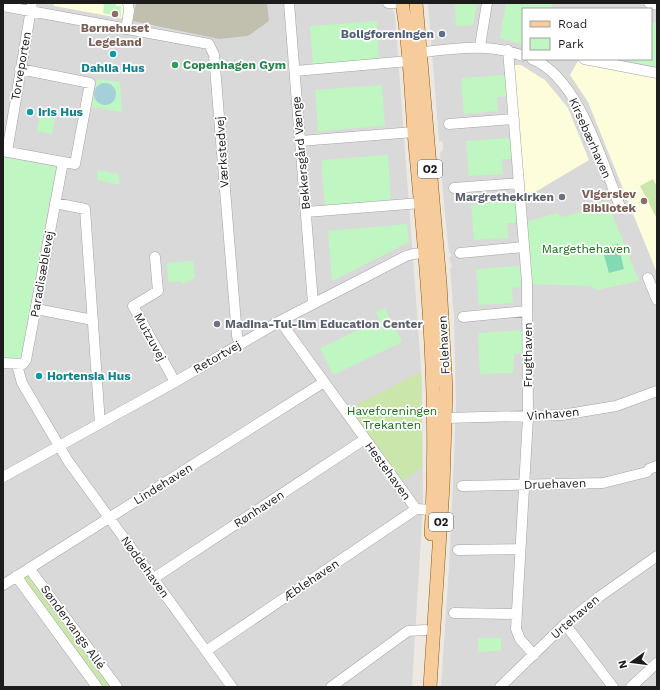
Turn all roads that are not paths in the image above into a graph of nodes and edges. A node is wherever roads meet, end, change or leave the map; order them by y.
1 (128, 3) edge
2 (289, 3) edge
3 (388, 3) edge
4 (394, 3) edge
5 (402, 3) edge
6 (410, 3) edge
7 (416, 3) edge
8 (486, 3) edge
9 (649, 3) edge
10 (657, 5) edge
11 (3, 6) edge
12 (31, 7) edge
13 (418, 23) junction
14 (126, 29) junction
15 (480, 46) junction
16 (508, 50) junction
17 (412, 56) junction
18 (522, 56) edge
19 (536, 60) edge
20 (589, 60) edge
21 (20, 69) junction
22 (294, 71) junction
23 (657, 73) edge
24 (514, 119) junction
25 (449, 124) dead end
26 (414, 132) junction
27 (300, 141) junction
28 (5, 151) edge
29 (63, 162) junction
30 (519, 183) junction
31 (454, 188) dead end
32 (56, 203) junction
33 (421, 203) junction
34 (621, 209) dead end
35 (306, 212) junction
36 (524, 247) junction
37 (431, 252) junction
38 (460, 253) dead end
39 (155, 257) dead end
40 (648, 278) dead end
41 (657, 300) edge
42 (313, 303) junction
43 (36, 309) junction
44 (527, 311) junction
45 (463, 317) dead end
46 (93, 320) junction
47 (280, 321) junction
48 (240, 344) junction
49 (3, 363) edge
50 (17, 365) junction
51 (176, 382) junction
52 (324, 382) junction
53 (657, 391) edge
54 (528, 417) junction
55 (446, 418) junction
56 (100, 424) junction
57 (365, 439) junction
58 (59, 446) junction
59 (651, 469) edge
60 (3, 477) edge
61 (524, 485) junction
62 (462, 486) dead end
63 (416, 509) junction
64 (433, 510) junction
65 (109, 518) junction
66 (520, 549) junction
67 (458, 550) dead end
68 (657, 556) edge
69 (29, 568) junction
70 (16, 576) junction
71 (154, 578) junction
72 (3, 585) edge
73 (454, 613) dead end
74 (516, 614) junction
75 (565, 624) junction
76 (425, 630) junction
77 (206, 651) junction
78 (534, 655) junction
79 (657, 662) edge
80 (97, 687) edge
81 (117, 687) edge
82 (232, 687) edge
83 (331, 687) edge
84 (422, 687) edge
85 (430, 687) edge
86 (500, 687) edge
87 (613, 687) edge
88 (631, 687) edge

1 - 14 street
2 - 22 street, Bekkersgård Vænge
3 - 4 street
5 - 17 main road, Folehaven / O2
6 - 13 main road
7 - 13 main road, Folehaven / O2
8 - 15 street
9 - 10 street
11 - 12 street, Værkstedvej
12 - 14 street, Værkstedvej
12 - 21 street, Torveporten
13 - 17 main road, Folehaven / O2
14 - 48 street, Værkstedvej
15 - 16 street
15 - 17 street
16 - 18 street
16 - 24 street, Frugthaven
17 - 22 street
17 - 26 main road, Folehaven / O2
17 - 37 main road, Folehaven / O2
19 - 34 street, Kirsebærhaven
20 - 23 street
21 - 28 street, Torveporten
21 - 29 street
22 - 27 street, Bekkersgård Vænge
24 - 25 street
24 - 30 street, Frugthaven
26 - 27 street
26 - 33 main road, Folehaven / O2
27 - 35 street, Bekkersgård Vænge
28 - 29 street
29 - 32 street, Paradisæblevej
30 - 31 street
30 - 36 street, Frugthaven
32 - 43 street, Paradisæblevej
32 - 46 street
33 - 35 street
33 - 37 main road, Folehaven / O2
35 - 42 street, Bekkersgård Vænge
36 - 38 street
36 - 44 street, Frugthaven
37 - 42 street, Retortvej
37 - 55 main road, Folehaven / O2
37 - 64 main road, Folehaven / O2
39 - 51 street, Mutzuvej
40 - 41 street
42 - 47 street, Retortvej
43 - 46 street
43 - 50 street, Paradisæblevej
44 - 45 street, Folehaven
44 - 54 street, Frugthaven
46 - 56 street
47 - 48 street, Retortvej
47 - 52 street, Hestehaven
48 - 51 street, Retortvej
49 - 50 street
50 - 58 street, Nøddehaven
51 - 56 street, Retortvej
52 - 57 street, Hestehaven
52 - 65 street, Lindehaven
53 - 54 street, Vinhaven
54 - 55 street, Vinhaven
54 - 61 street, Frugthaven
55 - 85 main road, Folehaven / O2
56 - 58 street, Retortvej
57 - 63 street, Hestehaven
57 - 71 street, Rønhaven
58 - 60 street, Retortvej
58 - 65 street, Nøddehaven
59 - 61 street, Druehaven
61 - 62 street, Druehaven
61 - 66 street, Frugthaven
63 - 64 street, Hestehaven
63 - 77 street, Æblehaven
64 - 76 main road, Folehaven / O2
65 - 69 street, Lindehaven
65 - 71 street, Nøddehaven
66 - 67 street
66 - 74 street, Frugthaven
68 - 75 street, Urtehaven
69 - 70 street, Lindehaven
69 - 81 street, Søndervangs Allé
70 - 72 street, Lindehaven
70 - 80 street, Søndervangs Allé
71 - 77 street, Nøddehaven
73 - 74 street
74 - 78 street, Frugthaven
75 - 78 street, Urtehaven
75 - 87 street
76 - 83 street
76 - 84 main road, Folehaven / O2
77 - 82 street, Nøddehaven
78 - 86 street, Urtehaven
79 - 88 street

